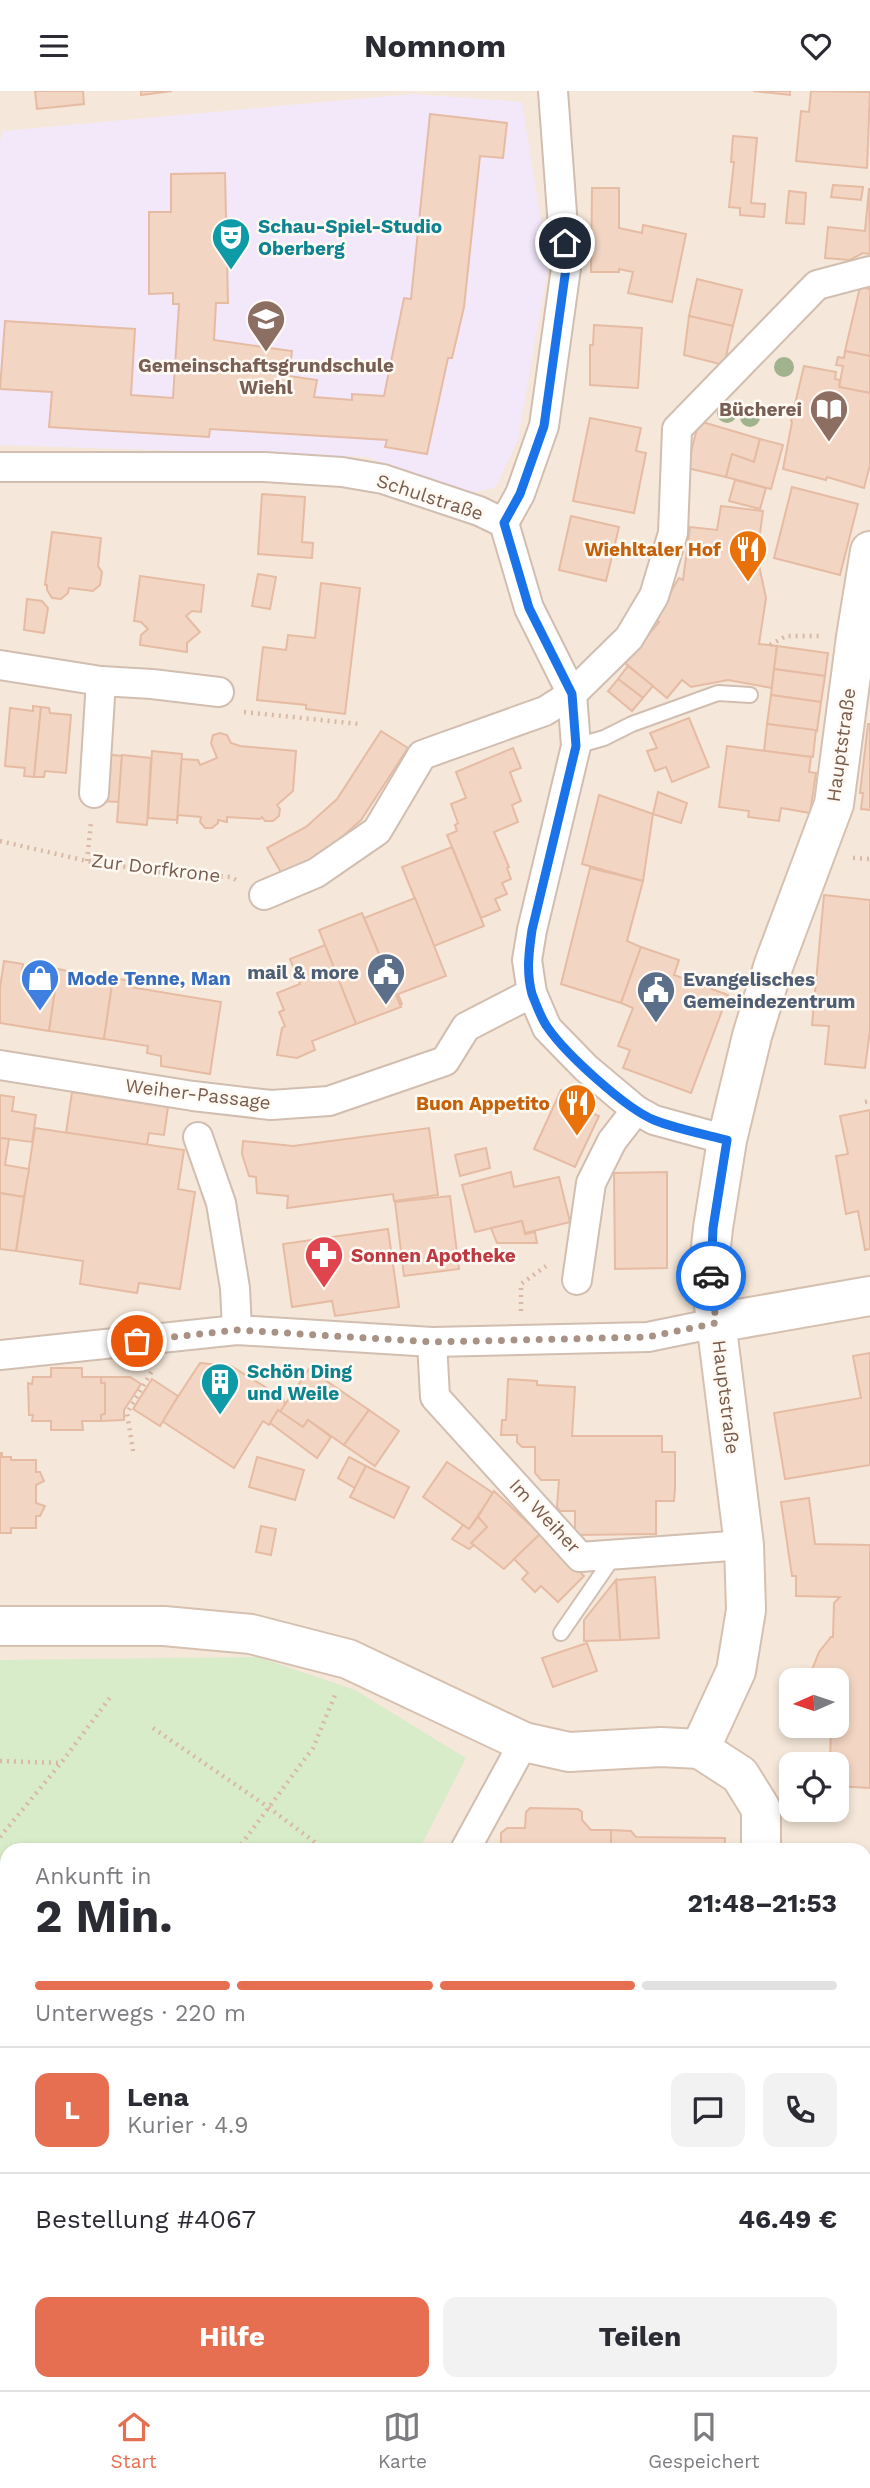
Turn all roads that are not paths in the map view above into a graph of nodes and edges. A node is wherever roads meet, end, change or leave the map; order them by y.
1 (553, 91) edge
2 (870, 271) edge
3 (0, 467) edge
4 (504, 523) junction
5 (870, 551) edge
6 (0, 664) edge
7 (101, 681) junction
8 (219, 692) road end
9 (572, 694) junction
10 (750, 695) dead end
11 (576, 746) junction
12 (94, 793) dead end
13 (264, 895) road end
14 (532, 993) junction
15 (0, 1065) edge
16 (636, 1110) junction
17 (198, 1137) dead end
18 (727, 1140) junction
19 (577, 1280) dead end
20 (870, 1296) edge
21 (716, 1323) junction
22 (237, 1330) junction
23 (432, 1342) junction
24 (0, 1355) edge
25 (744, 1545) junction
26 (615, 1555) junction
27 (0, 1626) edge
28 (561, 1633) dead end
29 (524, 1742) junction
30 (699, 1749) junction
31 (469, 1843) edge
32 (761, 1843) edge

1 - 4 street
2 - 9 street
3 - 4 street, Schulstraße
4 - 9 street, Schulstraße
5 - 18 street, Hauptstraße
6 - 7 street
7 - 8 street
7 - 12 street
9 - 11 street, Schulstraße
9 - 13 street
10 - 11 lane
11 - 14 street, Schulstraße
14 - 15 street, Weiher-Passage
14 - 16 street, Schulstraße
16 - 18 street, Schulstraße
16 - 19 street
17 - 22 street
18 - 21 street, Hauptstraße
20 - 21 street
21 - 23 street
21 - 25 street, Hauptstraße
22 - 23 street
22 - 24 street
23 - 26 street, Im Weiher
25 - 26 street, Im Weiher
25 - 30 street, Hauptstraße
26 - 28 lane
27 - 29 street
29 - 30 street
29 - 31 street
30 - 32 street

